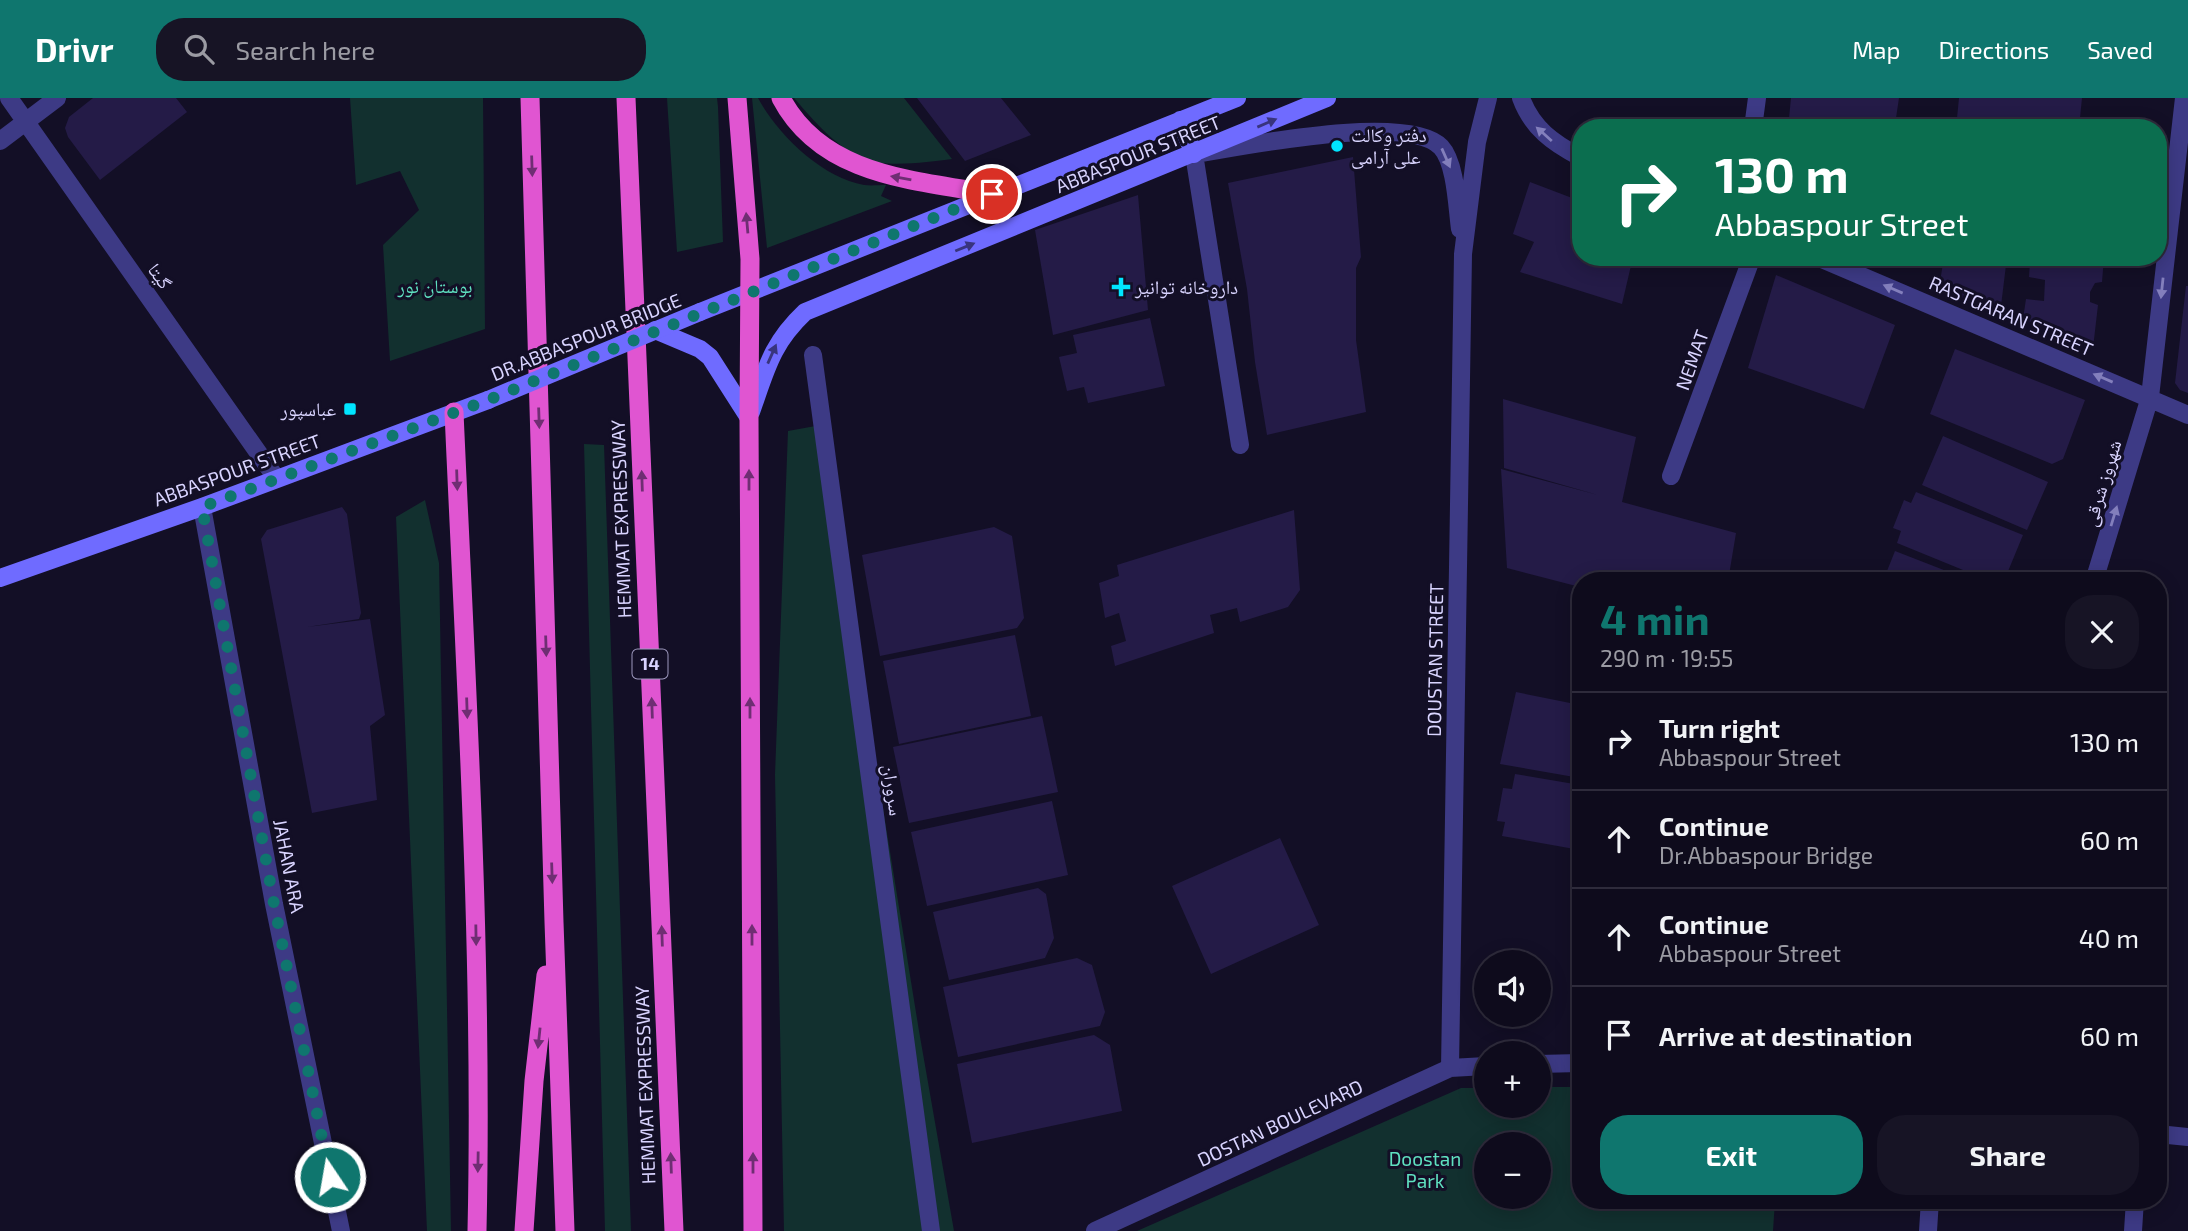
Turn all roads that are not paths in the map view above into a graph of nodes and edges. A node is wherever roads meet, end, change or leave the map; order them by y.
1 (9, 98) edge
2 (57, 98) edge
3 (530, 98) edge
4 (626, 98) edge
5 (737, 98) edge
6 (781, 98) edge
7 (1237, 98) edge
8 (1327, 98) edge
9 (1488, 98) edge
10 (1521, 98) edge
11 (1757, 98) edge
12 (2184, 98) edge
13 (1754, 119) edge
14 (1180, 120) junction
15 (26, 121) junction
16 (0, 141) edge
17 (1572, 153) edge
18 (1194, 154) junction
19 (992, 194) junction
20 (2167, 248) edge
21 (1463, 254) junction
22 (1749, 266) edge
23 (1838, 266) edge
24 (2165, 266) edge
25 (751, 292) junction
26 (700, 312) joint
27 (655, 330) junction
28 (813, 355) dead end
29 (2150, 397) junction
30 (488, 400) joint
31 (454, 412) junction
32 (2188, 415) edge
33 (749, 418) junction
34 (1240, 445) dead end
35 (1671, 476) dead end
36 (276, 478) junction
37 (202, 507) junction
38 (2097, 572) edge
39 (0, 578) edge
40 (554, 922) junction
41 (1572, 1063) edge
42 (1551, 1064) edge
43 (1474, 1067) edge
44 (1450, 1068) junction
45 (2167, 1135) edge
46 (2188, 1137) edge
47 (1929, 1209) edge
48 (2134, 1209) edge
49 (341, 1231) edge
50 (477, 1231) edge
51 (524, 1231) edge
52 (565, 1231) edge
53 (674, 1231) edge
54 (753, 1231) edge
55 (931, 1231) edge
56 (1096, 1231) edge
57 (1928, 1231) edge
58 (2133, 1231) edge

1 - 15 street, گیتا
2 - 15 street
3 -> 40 highway
53 -> 4 highway, HEMMAT EXPRESSWAY / 14
25 -> 5 highway
19 -> 6 highway
7 - 14 main road, ABBASPOUR STREET
18 -> 8 main road, ABBASPOUR STREET
9 - 21 street, DOUSTAN STREET
17 -> 10 street
11 - 13 street
12 -> 20 street, شهروز شرقی
14 - 18 main road
14 - 19 main road, ABBASPOUR STREET
15 - 16 street
15 - 36 street, گیتا
18 -> 21 street, DOUSTAN STREET
33 -> 18 main road, ABBASPOUR STREET
18 - 34 street
19 - 25 main road, ABBASPOUR STREET
21 - 44 street, DOUSTAN STREET
22 - 35 street, NEMAT
29 -> 23 street, RASTGARAN STREET
24 -> 29 street, شهروز شرقی
25 - 26 main road, ABBASPOUR STREET
25 - 33 highway
26 - 27 main road, DR.ABBASPOUR BRIDGE, bridge
27 - 30 main road, DR.ABBASPOUR BRIDGE, bridge
27 - 33 main road
28 - 55 street, سروران
29 - 32 street, RASTGARAN STREET
38 -> 29 street, شهروز شرقی
30 - 31 main road, ABBASPOUR STREET
31 - 36 main road, ABBASPOUR STREET
31 -> 50 highway
54 -> 33 highway
36 - 37 main road, ABBASPOUR STREET
37 - 39 main road, ABBASPOUR STREET
37 - 49 street, JAHAN ARA
40 -> 51 highway
40 - 52 highway
41 - 42 street
43 - 44 street, DOSTAN BOULEVARD
44 - 56 street, DOSTAN BOULEVARD
45 - 46 street
47 - 57 street
48 - 58 street

